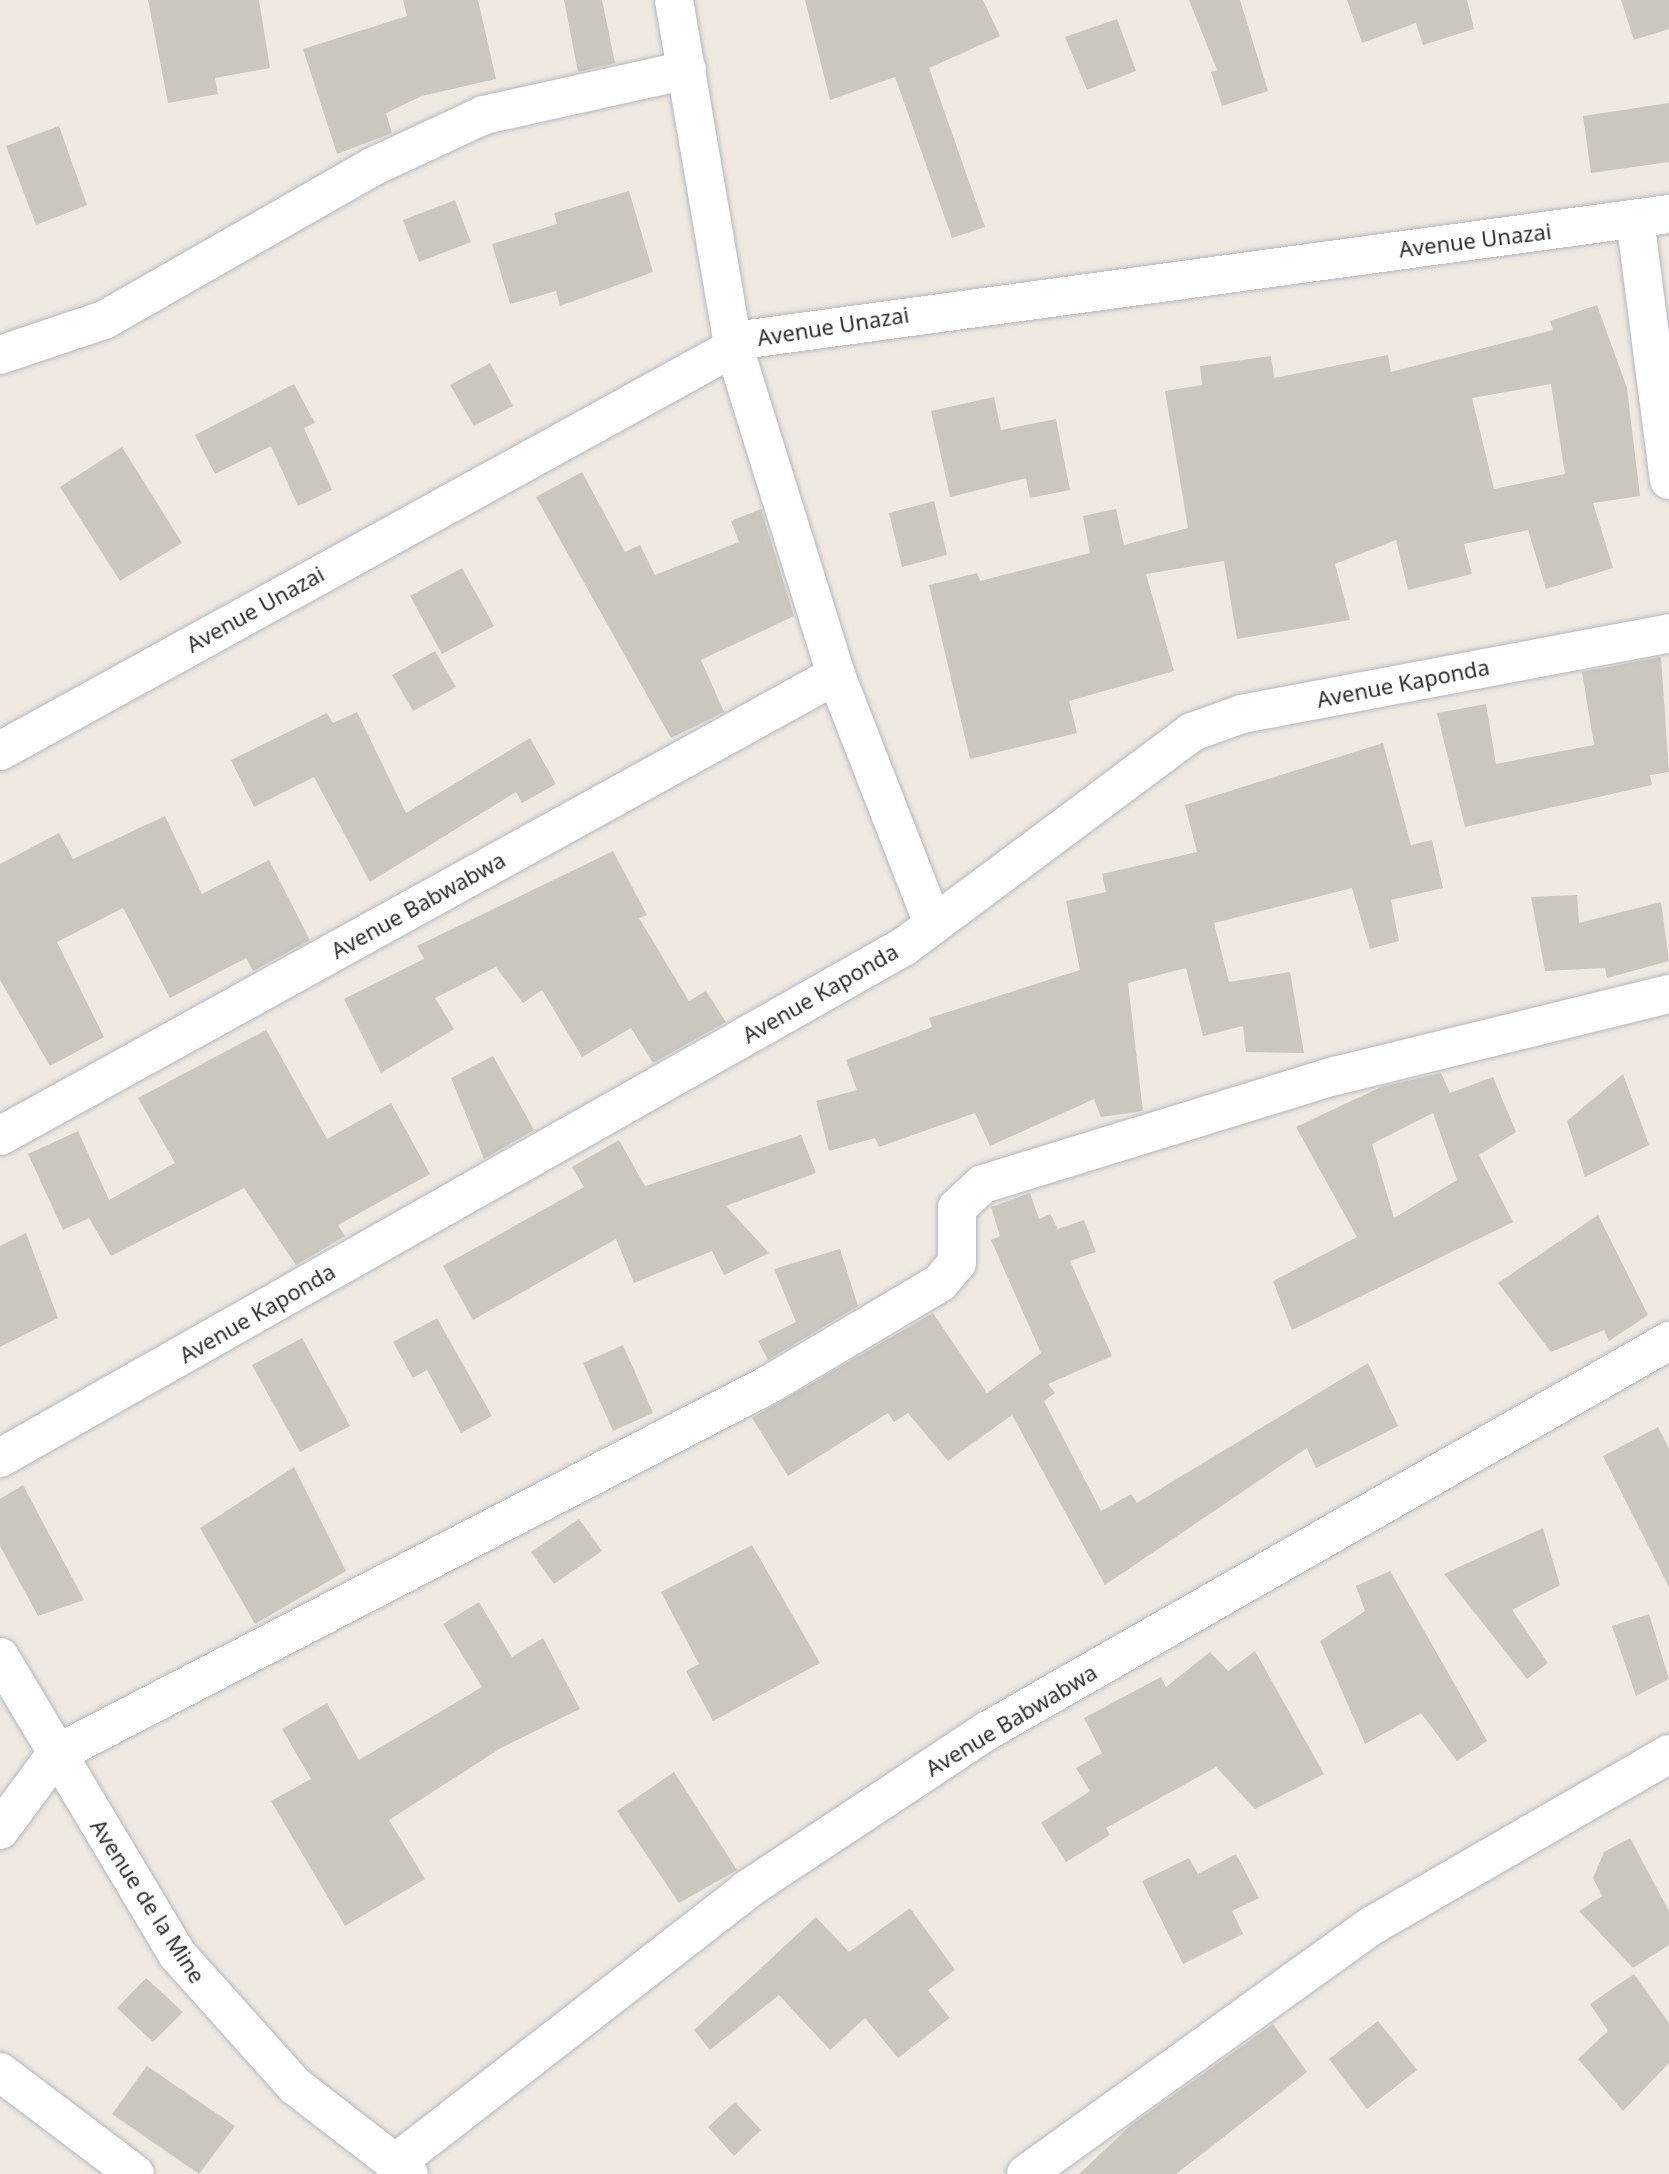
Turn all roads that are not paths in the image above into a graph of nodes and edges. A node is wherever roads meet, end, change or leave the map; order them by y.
1 (674, 0) edge
2 (687, 70) junction
3 (1652, 217) edge
4 (733, 344) junction
5 (0, 355) edge
6 (1669, 480) edge
7 (1669, 633) edge
8 (836, 675) junction
9 (0, 751) edge
10 (933, 924) junction
11 (1669, 994) edge
12 (0, 1136) edge
13 (1669, 1341) edge
14 (0, 1458) edge
15 (0, 1657) edge
16 (56, 1754) junction
17 (1669, 1754) edge
18 (0, 1830) edge
19 (0, 2072) edge
20 (401, 2169) edge
21 (135, 2174) edge
22 (1026, 2174) edge

1 - 2 street
2 - 4 street
2 - 5 street
3 - 4 street, Avenue Unazai
3 - 6 street
4 - 8 street
4 - 9 street, Avenue Unazai
7 - 10 street, Avenue Kaponda
8 - 10 street
8 - 12 street, Avenue Babwabwa
10 - 14 street, Avenue Kaponda
11 - 16 street
13 - 20 street, Avenue Babwabwa
15 - 16 street, Avenue de la Mine
16 - 18 street
16 - 20 street, Avenue de la Mine
17 - 22 street
19 - 21 street

